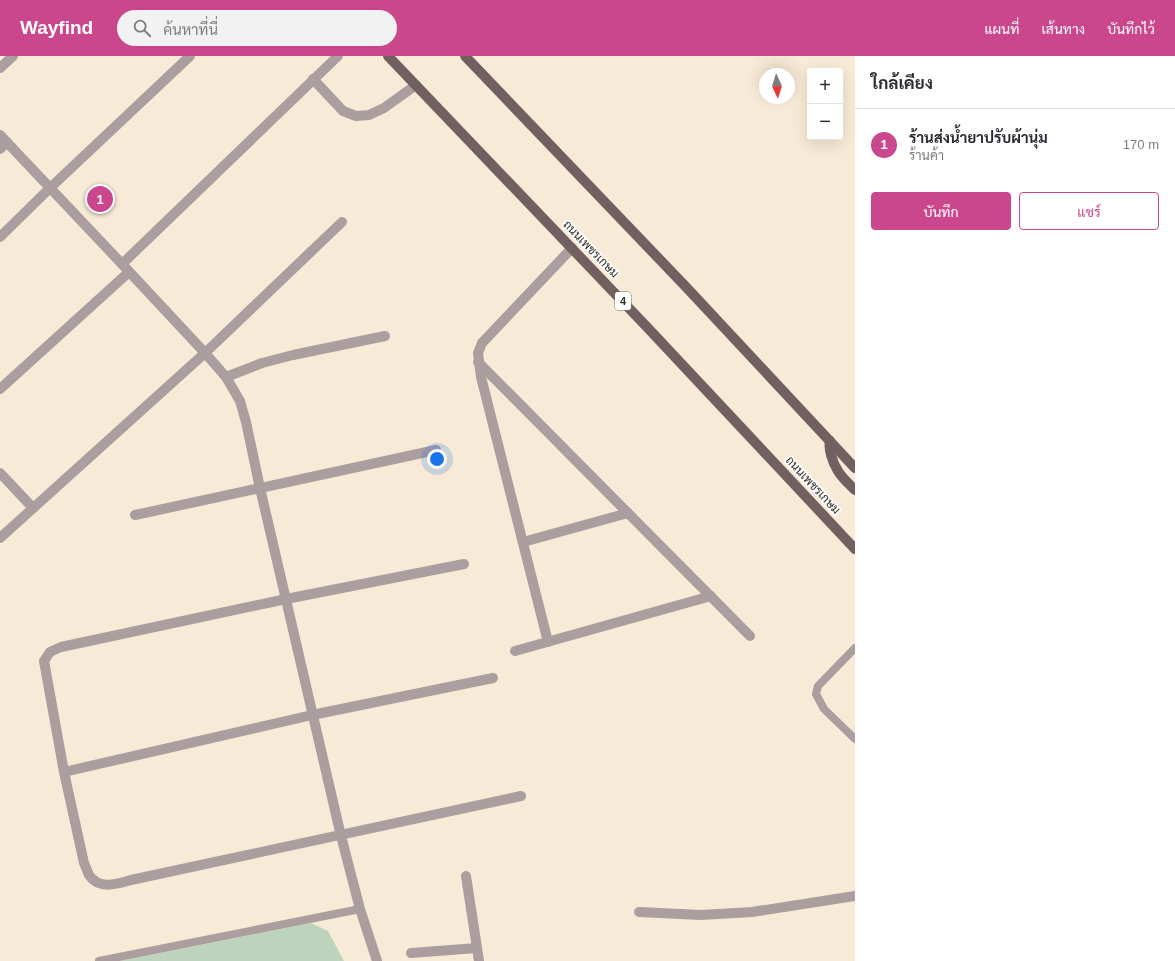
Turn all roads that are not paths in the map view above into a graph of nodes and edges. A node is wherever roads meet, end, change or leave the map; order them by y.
1 (13, 56) edge
2 (190, 56) edge
3 (338, 56) edge
4 (388, 56) edge
5 (464, 56) edge
6 (0, 68) edge
7 (313, 79) junction
8 (416, 86) junction
9 (2, 142) edge
10 (50, 188) junction
11 (342, 222) dead end
12 (0, 237) edge
13 (572, 248) junction
14 (126, 268) junction
15 (385, 336) dead end
16 (205, 353) junction
17 (478, 362) junction
18 (226, 377) junction
19 (0, 389) edge
20 (830, 441) junction
21 (436, 450) dead end
22 (855, 468) edge
23 (0, 473) edge
24 (260, 488) junction
25 (855, 490) edge
26 (33, 508) junction
27 (628, 513) junction
28 (135, 515) dead end
29 (0, 538) edge
30 (523, 542) junction
31 (855, 549) edge
32 (464, 564) dead end
33 (711, 596) junction
34 (286, 599) junction
35 (750, 636) dead end
36 (548, 642) junction
37 (855, 648) edge
38 (515, 651) dead end
39 (493, 678) dead end
40 (312, 715) junction
41 (855, 739) edge
42 (64, 772) junction
43 (521, 796) dead end
44 (341, 836) junction
45 (466, 876) dead end
46 (855, 896) edge
47 (360, 909) junction
48 (639, 912) dead end
49 (477, 948) junction
50 (411, 953) dead end
51 (99, 961) edge
52 (377, 961) edge
53 (479, 961) edge

1 - 6 street
2 - 10 street
3 - 7 street
4 - 8 main road, ถนนเพชรเกษม / 4
5 - 20 main road
7 - 8 street
7 - 14 street
8 - 13 main road, ถนนเพชรเกษม / 4
9 - 10 street
10 - 12 street
10 - 14 street
11 - 16 street
13 - 17 street
13 - 31 main road, ถนนเพชรเกษม / 4
14 - 16 street
14 - 19 street
15 - 18 street
16 - 18 street
16 - 26 street
17 - 27 street
17 - 30 street
18 - 24 street
20 - 22 main road
20 - 25 main road
21 - 24 street
23 - 26 street
24 - 28 street
24 - 34 street
26 - 29 street
27 - 30 street
27 - 33 street
30 - 36 street
32 - 34 street
33 - 35 street
33 - 36 street
34 - 40 street
34 - 42 street
36 - 38 street
37 - 41 lane
39 - 40 street
40 - 42 street
40 - 44 street
42 - 44 street
43 - 44 street
44 - 47 street
45 - 49 street
46 - 48 street
47 - 51 lane
47 - 52 street
49 - 50 street
49 - 53 street

